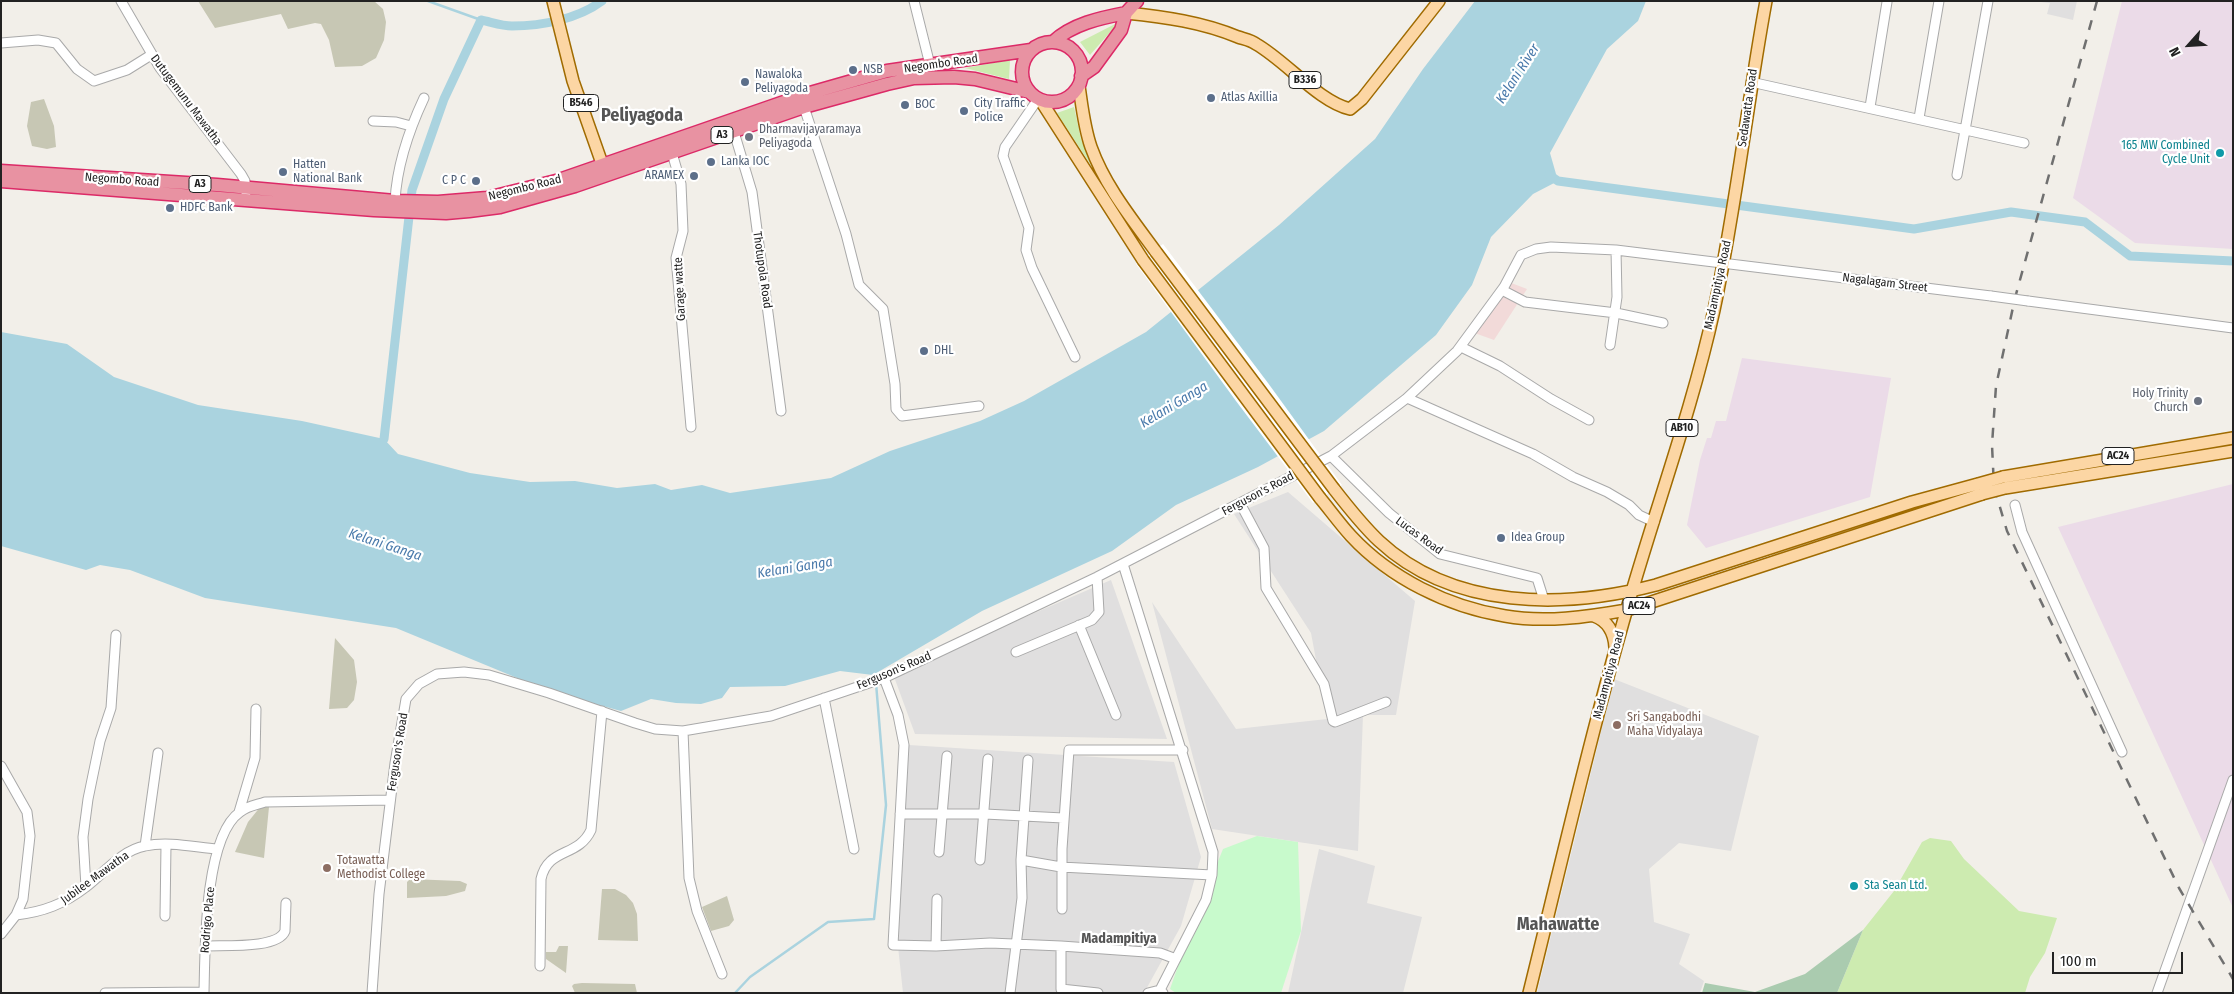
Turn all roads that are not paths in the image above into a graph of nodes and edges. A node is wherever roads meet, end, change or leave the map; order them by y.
1 (121, 1) edge
2 (553, 1) edge
3 (914, 1) edge
4 (1137, 1) edge
5 (1439, 1) edge
6 (1766, 1) edge
7 (1939, 1) edge
8 (1988, 1) edge
9 (1886, 2) edge
10 (1126, 13) junction
11 (1053, 42) junction
12 (1, 43) edge
13 (1031, 50) junction
14 (152, 55) junction
15 (930, 66) junction
16 (1080, 81) junction
17 (1751, 82) junction
18 (1036, 97) junction
19 (424, 98) dead end
20 (804, 107) junction
21 (1870, 107) junction
22 (1919, 118) junction
23 (373, 121) dead end
24 (411, 126) junction
25 (1965, 129) junction
26 (734, 132) junction
27 (2024, 143) dead end
28 (672, 153) junction
29 (604, 170) junction
30 (1, 171) edge
31 (1957, 175) dead end
32 (1, 182) edge
33 (246, 193) junction
34 (397, 204) junction
35 (1732, 214) joint
36 (1536, 249) joint
37 (1616, 250) junction
38 (1723, 263) junction
39 (1502, 290) junction
40 (1616, 313) junction
41 (1663, 323) dead end
42 (2233, 328) edge
43 (1461, 346) junction
44 (1610, 346) dead end
45 (1075, 357) dead end
46 (1407, 398) junction
47 (979, 406) dead end
48 (780, 411) dead end
49 (1589, 420) dead end
50 (691, 427) dead end
51 (2231, 438) edge
52 (2232, 451) edge
53 (1331, 456) junction
54 (2004, 482) junction
55 (1980, 489) junction
56 (1240, 503) junction
57 (2015, 505) dead end
58 (1654, 522) junction
59 (1123, 564) junction
60 (1639, 568) junction
61 (1097, 577) junction
62 (1656, 585) junction
63 (1632, 591) junction
64 (1544, 600) junction
65 (1626, 610) junction
66 (1594, 616) junction
67 (1079, 625) junction
68 (116, 635) dead end
69 (1016, 652) dead end
70 (1615, 654) junction
71 (884, 678) junction
72 (824, 698) junction
73 (1386, 702) dead end
74 (256, 709) dead end
75 (602, 711) junction
76 (1116, 715) dead end
77 (684, 732) junction
78 (1183, 750) junction
79 (2122, 752) dead end
80 (158, 753) dead end
81 (947, 756) dead end
82 (988, 759) dead end
83 (1028, 760) dead end
84 (1, 766) edge
85 (2233, 780) edge
86 (390, 800) junction
87 (239, 812) junction
88 (900, 814) junction
89 (942, 814) junction
90 (985, 814) junction
91 (1024, 817) junction
92 (1063, 818) junction
93 (166, 844) junction
94 (145, 846) junction
95 (217, 849) junction
96 (854, 849) dead end
97 (939, 852) dead end
98 (980, 860) dead end
99 (1021, 860) junction
100 (1061, 867) junction
101 (1212, 875) junction
102 (86, 887) junction
103 (937, 899) dead end
104 (286, 903) dead end
105 (1062, 909) dead end
106 (16, 915) junction
107 (165, 916) dead end
108 (1, 934) edge
109 (1017, 944) junction
110 (206, 946) junction
111 (936, 946) junction
112 (1061, 946) junction
113 (1176, 959) junction
114 (540, 966) dead end
115 (722, 974) dead end
116 (204, 992) edge
117 (1161, 992) edge
118 (105, 993) edge
119 (372, 993) edge
120 (1010, 993) edge
121 (1098, 993) edge
122 (1148, 993) edge
123 (1528, 993) edge
124 (2156, 993) edge

1 - 14 street, Dutugemunu Mawatha
2 - 29 main road, B546
3 - 15 street
4 - 10 highway
5 - 10 main road, B336
6 - 17 main road, Sedawatta Road / AB10
7 - 22 street
8 - 25 street
9 - 21 street
10 - 11 highway
10 - 16 highway
11 - 13 highway
11 - 16 highway
12 - 14 street
13 - 15 highway, Negombo Road / A3
13 - 18 highway
14 - 33 street, Dutugemunu Mawatha
15 - 29 highway, Negombo Road / A3
16 - 18 highway
16 - 64 main road, AC24, bridge
17 - 21 street
17 - 35 main road, Sedawatta Road / AB10
18 - 20 highway, Negombo Road / A3
18 - 45 street
18 - 66 main road, AC24, bridge
19 - 24 street
20 - 26 highway, Negombo Road / A3
20 - 47 street
21 - 22 street
22 - 25 street
23 - 24 street
24 - 34 street
25 - 27 street
25 - 31 street
26 - 28 highway, Negombo Road / A3
26 - 48 street, Thotupola Road
28 - 29 highway, Negombo Road / A3
28 - 50 street, Garage watte
29 - 34 highway, Negombo Road / A3
30 - 33 highway, Negombo Road / A3
32 - 33 highway, Negombo Road / A3
33 - 34 highway, Negombo Road / A3
35 - 38 main road, Madampitiya Road / AB10
36 - 37 street, Nagalagam Street
36 - 39 street, Ferguson's Road
37 - 38 street, Nagalagam Street
37 - 40 street
38 - 42 street, Nagalagam Street, bridge
38 - 58 main road, Madampitiya Road / AB10
39 - 40 street
39 - 43 street, Ferguson's Road
40 - 41 street
40 - 44 street
43 - 46 street, Ferguson's Road
43 - 49 street
46 - 53 street, Ferguson's Road
46 - 58 street
51 - 52 main road
51 - 54 main road, AC24
52 - 54 main road, AC24
53 - 56 street, Ferguson's Road
53 - 64 street, Lucas Road
54 - 55 main road, AC24, bridge
55 - 62 main road, AC24
55 - 65 main road, AC24
56 - 59 street, Ferguson's Road
56 - 73 street
57 - 79 street
58 - 60 main road, Madampitiya Road / AB10
59 - 61 street, Ferguson's Road
59 - 78 street
60 - 62 main road
60 - 63 main road, Madampitiya Road / AB10
61 - 67 street
61 - 71 street, Ferguson's Road
62 - 63 main road, AC24
63 - 64 main road, AC24
63 - 65 main road, Madampitiya Road / AB10
65 - 66 main road, AC24
65 - 70 main road, Madampitiya Road
66 - 70 main road
67 - 69 street
67 - 76 street
68 - 102 street
70 - 123 main road, Madampitiya Road
71 - 72 street, Ferguson's Road
71 - 88 street
72 - 77 street, Ferguson's Road
72 - 96 street
74 - 87 street
75 - 77 street, Ferguson's Road
75 - 86 street, Ferguson's Road
75 - 114 street
77 - 115 street
78 - 92 street
78 - 101 street
80 - 94 street
81 - 89 street
82 - 90 street
83 - 91 street
84 - 106 street
85 - 124 street
86 - 87 street
86 - 119 street, Ferguson's Road
87 - 95 street
88 - 89 street
88 - 111 street
89 - 90 street
89 - 97 street
90 - 91 street
90 - 98 street
91 - 92 street
91 - 99 street
92 - 100 street
93 - 94 street, Jubilee Mawatha
93 - 95 street, Jubilee Mawatha
93 - 107 street
94 - 102 street, Jubilee Mawatha
95 - 110 street, Rodrigo Place
99 - 100 street
99 - 109 street
100 - 101 street
100 - 105 street
101 - 113 street
102 - 106 street, Jubilee Mawatha
103 - 111 street
104 - 110 street
106 - 108 street
109 - 111 street
109 - 112 street
109 - 120 street
110 - 116 street, Rodrigo Place
112 - 113 street
112 - 121 street
113 - 117 street
116 - 118 street
117 - 122 street

